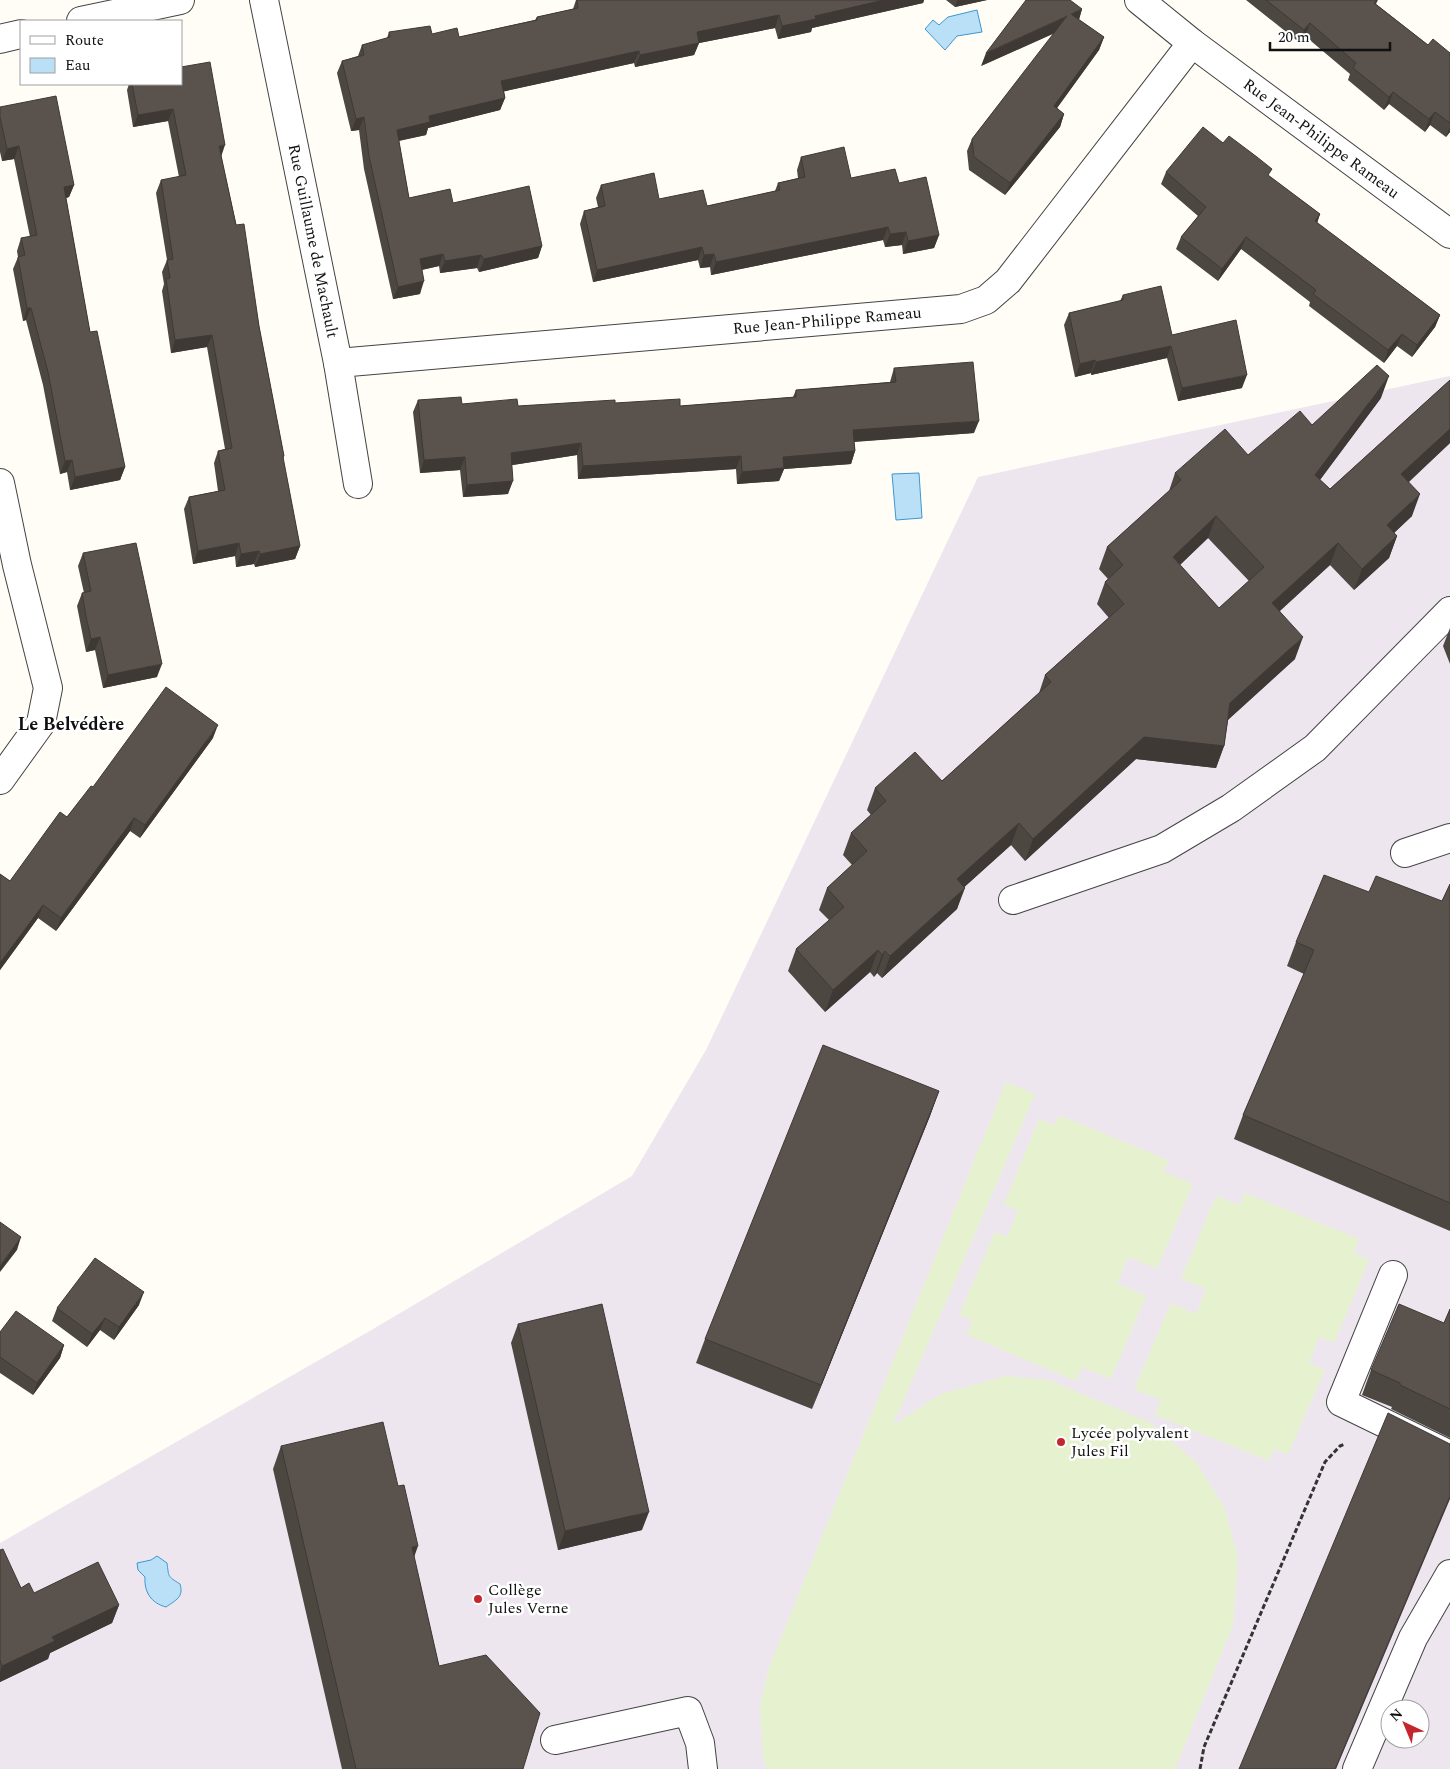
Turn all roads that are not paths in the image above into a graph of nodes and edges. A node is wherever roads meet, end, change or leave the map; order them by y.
1 (180, 0) edge
2 (264, 0) edge
3 (1138, 0) edge
4 (86, 20) edge
5 (20, 34) edge
6 (0, 39) edge
7 (1192, 43) junction
8 (1450, 234) edge
9 (338, 363) junction
10 (0, 483) edge
11 (358, 484) dead end
12 (1450, 610) edge
13 (0, 780) edge
14 (1450, 838) edge
15 (1405, 853) dead end
16 (1013, 900) dead end
17 (1393, 1276) dead end
18 (1450, 1455) edge
19 (1450, 1574) edge
20 (555, 1740) dead end
21 (703, 1769) edge
22 (1357, 1769) edge

1 - 4 street
2 - 9 street, Rue Guillaume de Machault
3 - 7 street, Rue Jean-Philippe Rameau
5 - 6 street
7 - 8 street, Rue Jean-Philippe Rameau
7 - 9 street, Rue Jean-Philippe Rameau
9 - 11 street, Rue Guillaume de Machault
10 - 13 street
12 - 16 street
14 - 15 street
17 - 18 street
19 - 22 street
20 - 21 street

